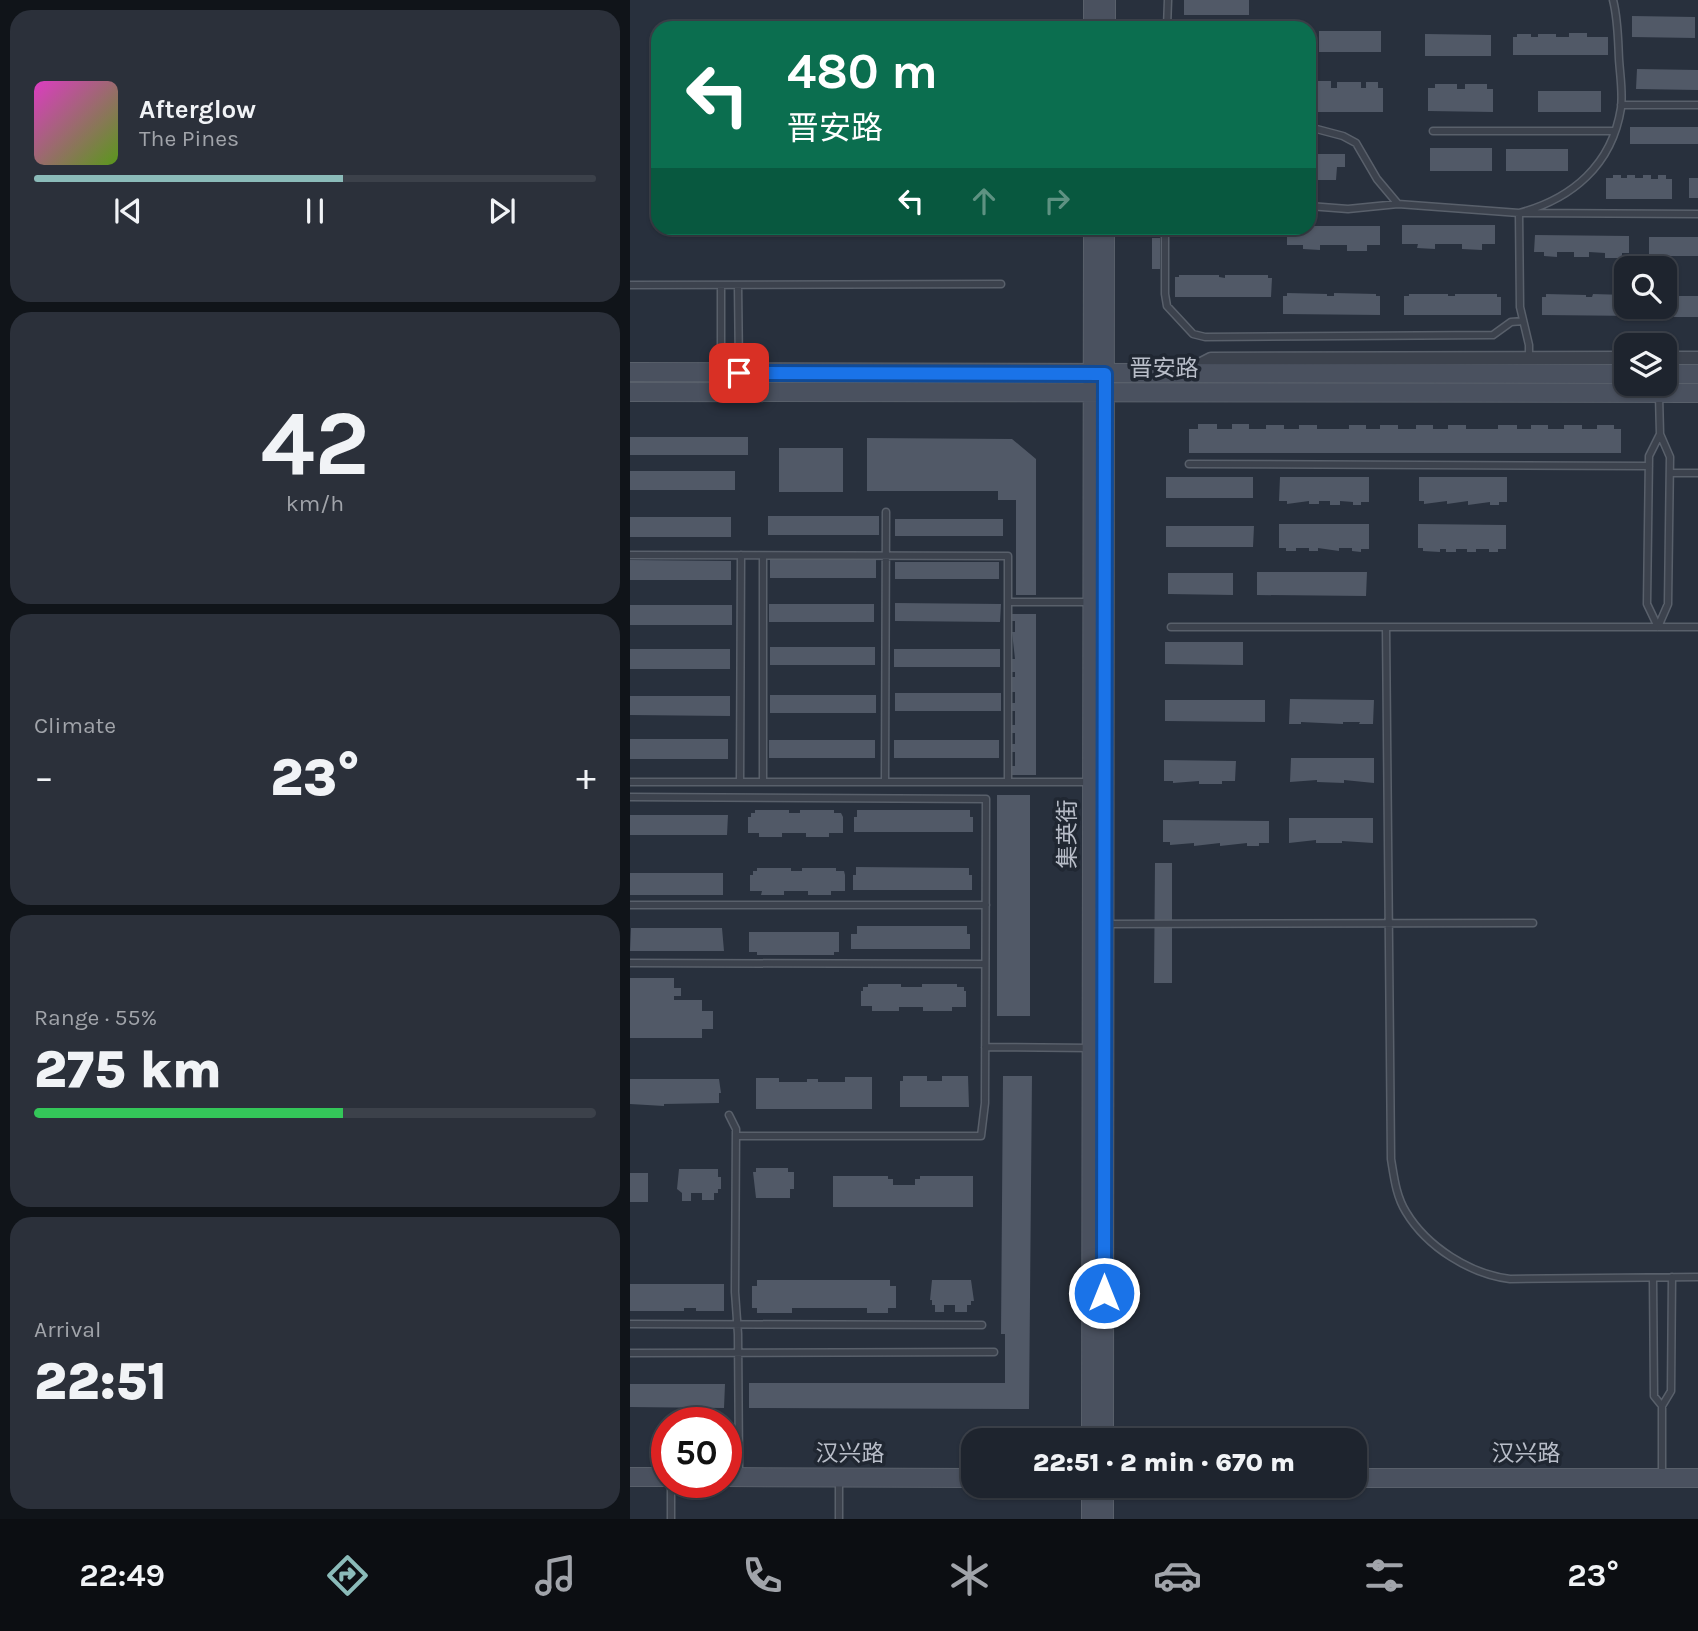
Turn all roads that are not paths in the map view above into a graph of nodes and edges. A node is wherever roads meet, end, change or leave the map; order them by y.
1 (1093, 0) edge
2 (1105, 0) edge
3 (1168, 0) edge
4 (1613, 0) edge
5 (1093, 21) edge
6 (1106, 21) edge
7 (1167, 21) edge
8 (1621, 105) junction
9 (1698, 105) edge
10 (1316, 129) edge
11 (1433, 131) dead end
12 (1615, 131) junction
13 (1398, 204) junction
14 (1316, 207) edge
15 (1518, 213) junction
16 (1698, 214) edge
17 (1093, 235) edge
18 (1105, 235) edge
19 (1165, 235) edge
20 (1001, 284) dead end
21 (630, 285) edge
22 (721, 285) junction
23 (738, 285) junction
24 (1523, 321) junction
25 (1529, 358) junction
26 (1614, 358) edge
27 (1677, 358) edge
28 (1698, 358) edge
29 (630, 373) edge
30 (730, 373) junction
31 (1182, 374) junction
32 (1614, 374) edge
33 (1677, 374) edge
34 (1698, 374) edge
35 (1099, 383) junction
36 (630, 392) edge
37 (1614, 392) edge
38 (1677, 393) edge
39 (1698, 393) edge
40 (1659, 396) edge
41 (1660, 434) junction
42 (1189, 464) dead end
43 (1649, 466) junction
44 (1670, 473) junction
45 (1698, 473) edge
46 (886, 512) dead end
47 (630, 555) edge
48 (741, 555) junction
49 (763, 556) junction
50 (886, 556) junction
51 (1008, 602) junction
52 (1092, 602) junction
53 (1171, 627) dead end
54 (1386, 627) junction
55 (1658, 627) junction
56 (1698, 627) edge
57 (630, 782) edge
58 (740, 782) junction
59 (762, 782) junction
60 (885, 782) junction
61 (1008, 782) junction
62 (1092, 782) junction
63 (630, 797) edge
64 (630, 905) edge
65 (986, 905) junction
66 (1389, 923) junction
67 (1533, 923) dead end
68 (1104, 924) junction
69 (630, 963) edge
70 (985, 964) junction
71 (985, 1047) junction
72 (1092, 1048) junction
73 (729, 1115) dead end
74 (736, 1136) junction
75 (1672, 1277) junction
76 (1698, 1277) edge
77 (1653, 1278) junction
78 (630, 1324) edge
79 (737, 1324) junction
80 (982, 1325) dead end
81 (738, 1352) junction
82 (994, 1352) dead end
83 (630, 1353) edge
84 (1662, 1406) junction
85 (734, 1407) edge
86 (1091, 1428) edge
87 (1104, 1428) edge
88 (630, 1468) edge
89 (651, 1468) edge
90 (961, 1468) edge
91 (1367, 1468) edge
92 (1662, 1468) junction
93 (1698, 1468) edge
94 (742, 1471) edge
95 (742, 1472) edge
96 (630, 1477) edge
97 (651, 1477) edge
98 (839, 1477) junction
99 (961, 1478) edge
100 (1367, 1478) edge
101 (1698, 1478) edge
102 (671, 1498) edge
103 (1092, 1498) edge
104 (1100, 1498) edge
105 (1093, 1516) edge
106 (671, 1519) edge
107 (839, 1519) edge

1 - 5 main road
2 - 6 main road
3 - 7 lane
4 - 8 lane
8 - 9 lane
8 - 12 lane
10 - 13 lane
11 - 12 lane
12 - 15 lane
13 - 14 lane
13 - 15 lane
15 - 16 lane
15 - 24 lane
17 - 35 main road, 集英街
18 - 35 main road, 集英街
19 - 24 lane
20 - 23 lane
21 - 22 lane
22 - 23 lane
22 - 30 lane
23 - 30 lane
24 - 25 lane
25 - 26 street
25 - 31 street
27 - 28 street
29 - 30 main road, 晋安路
30 - 35 main road, 晋安路
31 - 32 main road, 晋安路
31 - 35 main road, 晋安路
33 - 34 main road
35 - 36 main road, 晋安路
35 - 37 main road, 晋安路
35 - 52 main road, 集英街
35 - 68 main road, 集英街
38 - 39 main road, 晋安路
40 - 41 lane
41 - 43 lane
41 - 44 lane
42 - 43 lane
43 - 55 lane
44 - 45 lane
44 - 55 lane
46 - 50 lane
47 - 48 lane
48 - 49 lane
48 - 58 lane
49 - 50 lane
49 - 59 lane
50 - 51 lane
50 - 60 lane
51 - 52 lane
51 - 61 lane
52 - 62 main road, 集英街
53 - 54 lane
54 - 55 lane
54 - 66 lane
55 - 56 lane
57 - 58 lane
58 - 59 lane
59 - 60 lane
60 - 61 lane
61 - 62 lane
62 - 72 main road, 集英街
63 - 65 lane
64 - 65 lane
65 - 70 lane
66 - 67 lane
66 - 68 lane
66 - 77 lane
68 - 87 main road, 集英街
69 - 70 lane
70 - 71 lane
71 - 72 lane
71 - 74 lane
72 - 86 main road, 集英街
73 - 74 lane
74 - 79 lane
75 - 76 lane
75 - 77 lane
75 - 84 lane
77 - 84 lane
78 - 79 lane
79 - 80 lane
79 - 81 lane
81 - 82 lane
81 - 83 lane
81 - 85 lane
84 - 92 lane
88 - 89 main road
90 - 94 main road, 汉兴路
91 - 92 main road, 汉兴路
92 - 93 main road, 汉兴路
95 - 98 main road, 汉兴路
96 - 97 main road
98 - 99 main road, 汉兴路
98 - 107 lane
100 - 101 main road, 汉兴路
102 - 106 lane
103 - 105 main road
104 - 105 main road

